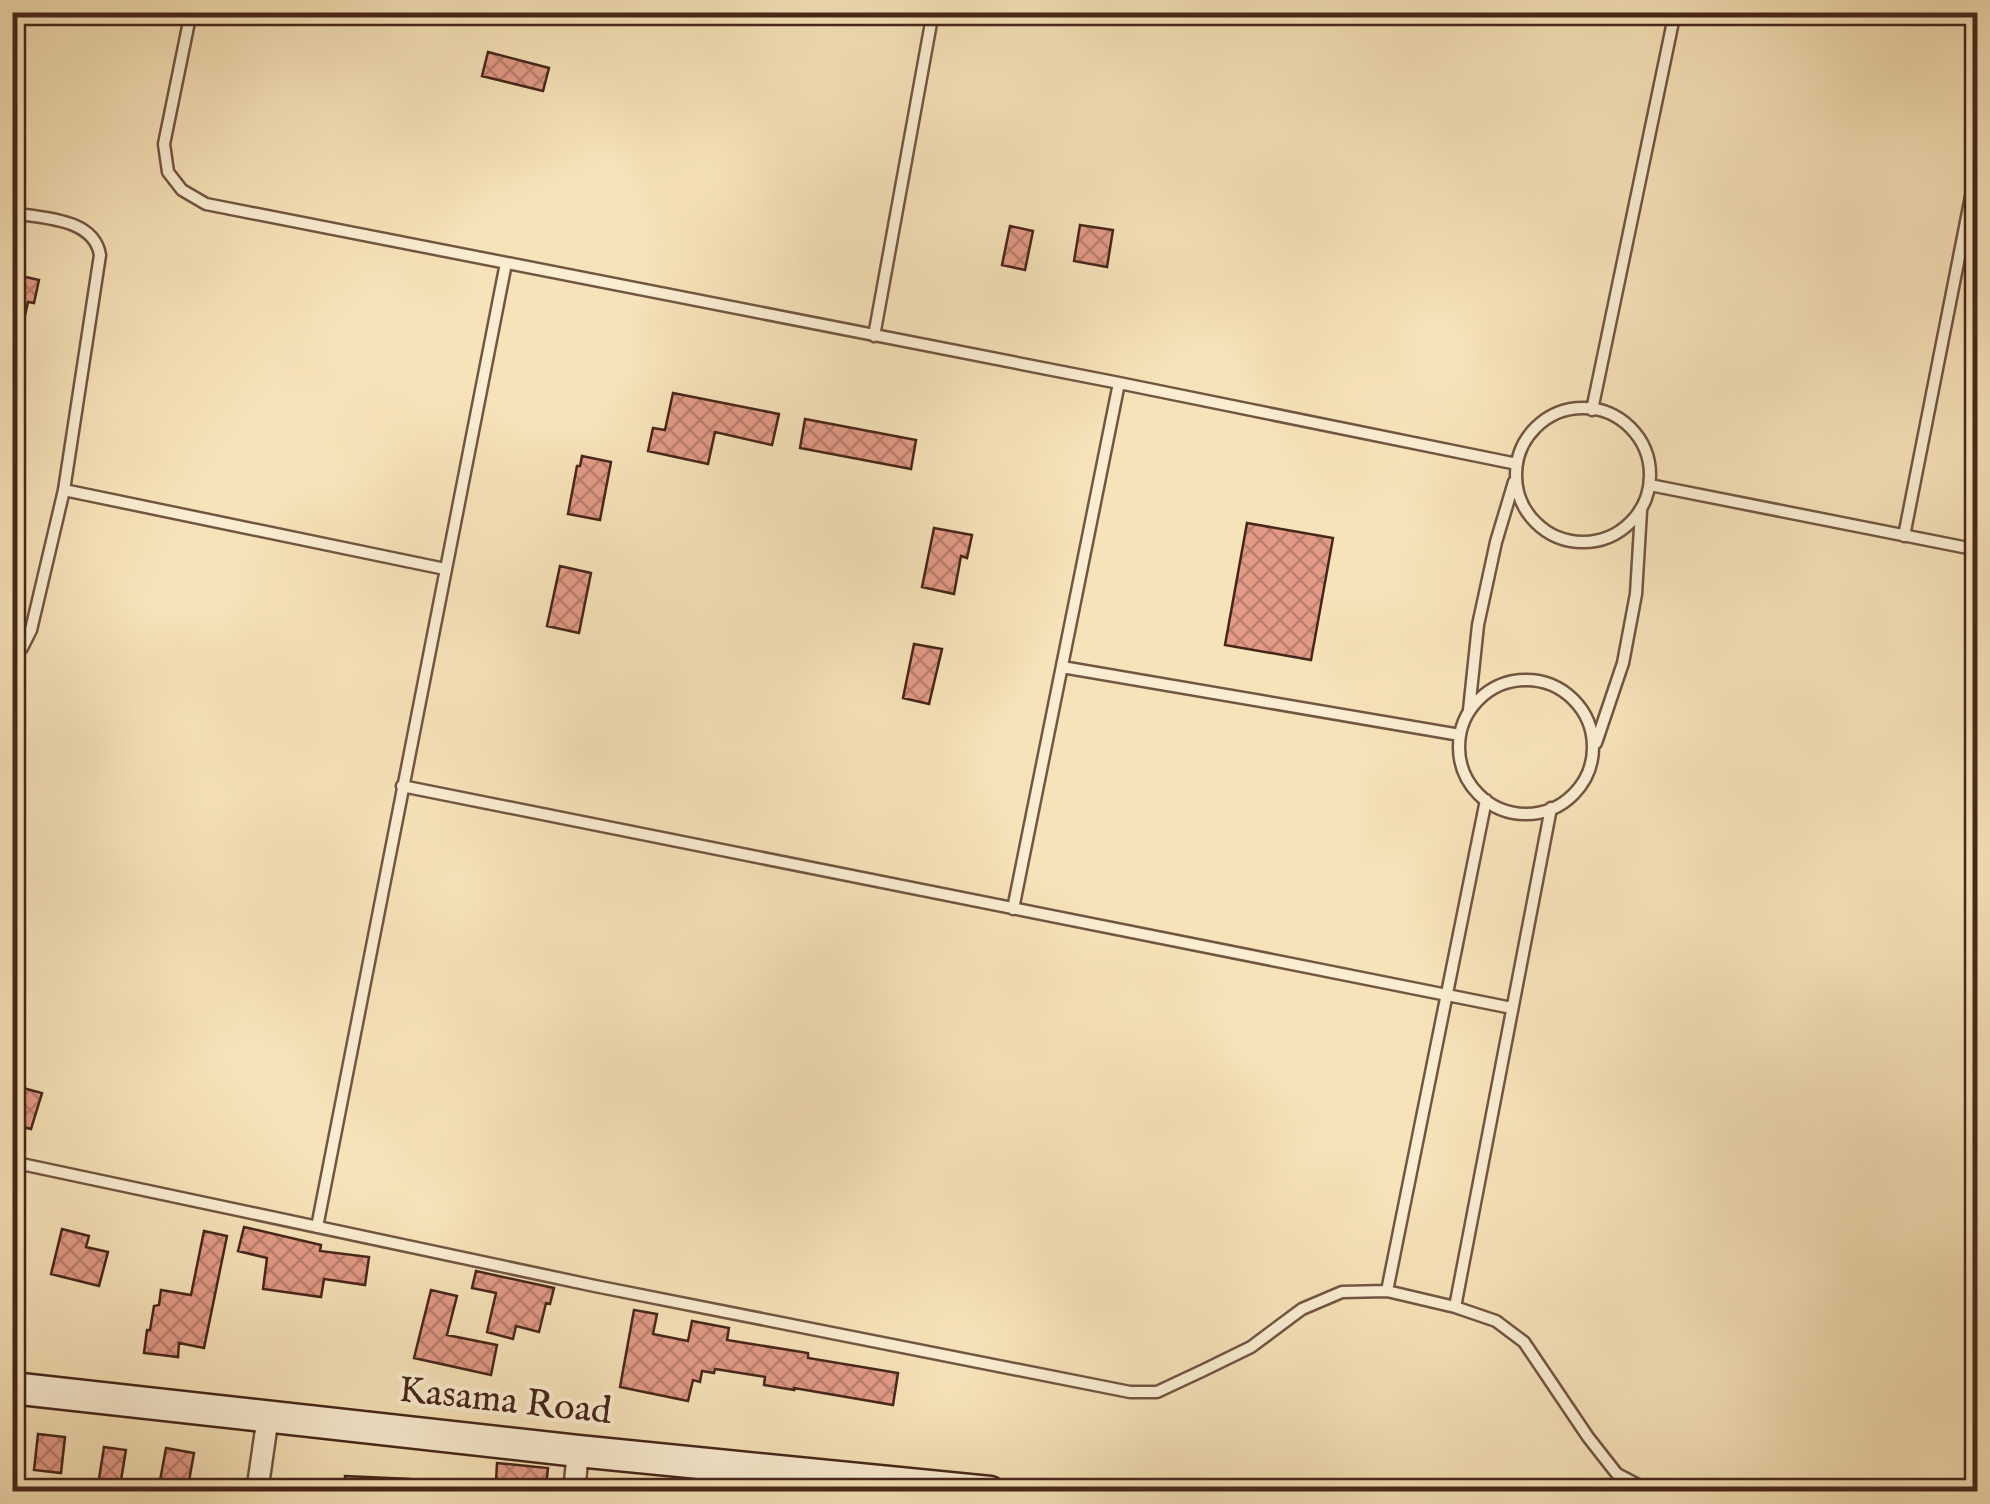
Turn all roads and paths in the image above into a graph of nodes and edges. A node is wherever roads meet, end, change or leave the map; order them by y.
1 (192, 12) edge
2 (933, 12) edge
3 (1674, 12) edge
4 (1978, 161) edge
5 (12, 213) edge
6 (506, 263) junction
7 (874, 336) junction
8 (1119, 384) junction
9 (1592, 410) junction
10 (1517, 464) junction
11 (1516, 477) junction
12 (1650, 485) junction
13 (64, 490) junction
14 (1642, 510) junction
15 (1904, 536) junction
16 (1978, 550) edge
17 (445, 569) junction
18 (12, 653) edge
19 (1062, 668) junction
20 (1469, 711) junction
21 (1460, 735) junction
22 (1594, 748) junction
23 (402, 786) junction
24 (1486, 800) junction
25 (1550, 808) junction
26 (1013, 909) junction
27 (1447, 996) junction
28 (1512, 1008) junction
29 (12, 1162) edge
30 (317, 1227) junction
31 (1388, 1291) junction
32 (1454, 1307) junction
33 (12, 1388) edge
34 (268, 1416) junction
35 (578, 1451) junction
36 (257, 1492) edge
37 (574, 1492) edge
38 (990, 1492) edge
39 (1661, 1492) edge

1 - 6 lane
2 - 7 lane
3 - 9 lane
4 - 15 lane
5 - 13 lane
6 - 7 lane
6 - 17 lane
7 - 8 lane
8 - 10 lane
8 - 19 lane
9 - 10 lane
9 - 12 lane
10 - 11 lane
11 - 14 lane
11 - 20 lane
12 - 14 lane
12 - 15 lane
13 - 17 lane
13 - 18 lane
14 - 22 lane
15 - 16 lane
17 - 23 lane
19 - 21 lane
19 - 26 lane
20 - 21 lane
20 - 22 lane
21 - 24 lane
22 - 25 lane
23 - 26 lane
23 - 30 lane
24 - 25 lane
24 - 27 lane
25 - 28 lane
26 - 27 lane
27 - 28 lane
27 - 31 lane
28 - 32 lane
29 - 30 lane
30 - 31 lane
31 - 32 lane
32 - 39 lane
33 - 34 street, Kasama Road
34 - 35 street, Kasama Road
34 - 36 street
35 - 37 street
35 - 38 street, Kasama Road

